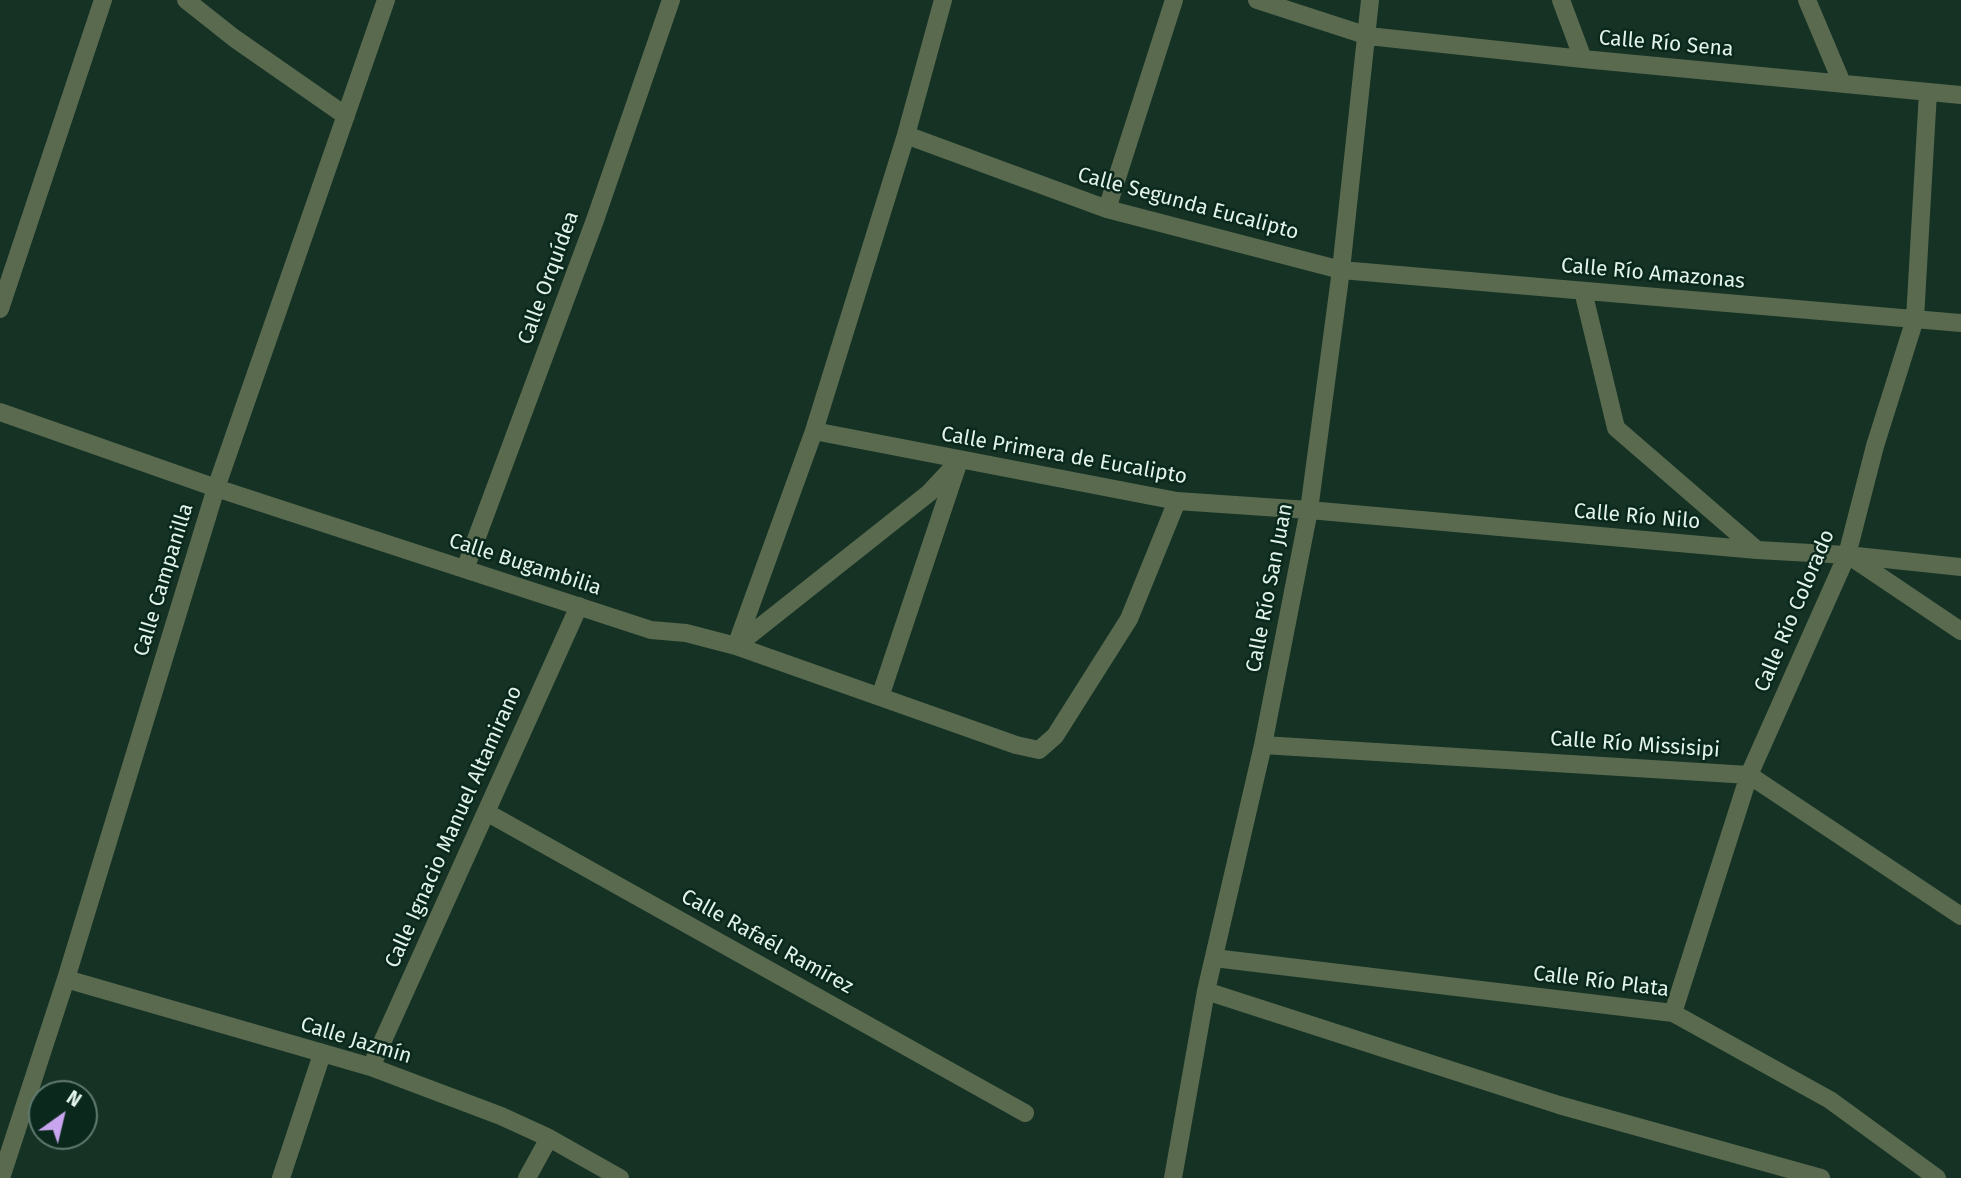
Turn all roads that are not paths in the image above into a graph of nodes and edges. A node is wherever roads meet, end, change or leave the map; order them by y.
1 (103, 0) edge
2 (186, 0) edge
3 (386, 0) edge
4 (671, 0) edge
5 (943, 0) edge
6 (1174, 0) edge
7 (1257, 0) edge
8 (1370, 0) edge
9 (1561, 0) edge
10 (1807, 0) edge
11 (1368, 36) junction
12 (1583, 59) junction
13 (1842, 83) junction
14 (1928, 92) junction
15 (1961, 95) edge
16 (346, 116) junction
17 (906, 135) junction
18 (1107, 209) junction
19 (1341, 270) junction
20 (1583, 290) junction
21 (0, 309) edge
22 (1915, 318) junction
23 (1961, 323) edge
24 (0, 412) edge
25 (814, 431) junction
26 (959, 461) junction
27 (216, 488) junction
28 (1177, 501) junction
29 (1309, 510) junction
30 (1757, 550) junction
31 (1847, 555) junction
32 (1961, 567) edge
33 (466, 569) junction
34 (579, 606) junction
35 (1961, 631) edge
36 (736, 646) junction
37 (880, 697) junction
38 (1263, 745) junction
39 (1749, 775) junction
40 (486, 812) junction
41 (1961, 916) edge
42 (1214, 958) junction
43 (66, 979) junction
44 (1206, 991) junction
45 (1673, 1013) junction
46 (322, 1054) junction
47 (371, 1067) junction
48 (1025, 1112) dead end
49 (549, 1138) junction
50 (1, 1178) edge
51 (281, 1178) edge
52 (527, 1178) edge
53 (620, 1178) edge
54 (1173, 1178) edge
55 (1821, 1178) edge
56 (1937, 1178) edge

1 - 21 street
2 - 16 street
3 - 16 street, Calle Campanilla
4 - 33 street, Calle Orquídea
5 - 17 street
6 - 18 street
7 - 11 street, Calle Río Sena
8 - 11 street, Calle Río San Juan
9 - 12 street
10 - 13 street
11 - 12 street, Calle Río Sena
11 - 19 street, Calle Río San Juan
12 - 13 street, Calle Río Sena
13 - 14 street, Calle Río Sena
14 - 15 street, Calle Río Sena
14 - 22 street, Calle Río Colorado
16 - 27 street, Calle Campanilla
17 - 18 street, Calle Segunda Eucalipto
17 - 25 street
18 - 19 street, Calle Segunda Eucalipto
19 - 20 street, Calle Río Amazonas
19 - 29 street, Calle Río San Juan
20 - 22 street, Calle Río Amazonas
20 - 30 street
22 - 23 street, Calle Río Amazonas
22 - 31 street, Calle Río Colorado
24 - 27 street, Calle Bugambilia
25 - 26 street, Calle Primera de Eucalipto
25 - 36 street
26 - 28 street, Calle Primera de Eucalipto
26 - 36 street
26 - 37 street
27 - 33 street, Calle Bugambilia
27 - 43 street, Calle Campanilla
28 - 29 street, Calle Primera de Eucalipto
28 - 37 street, Calle Bugambilia
29 - 30 street, Calle Río Nilo
29 - 38 street, Calle Río San Juan
30 - 31 street, Calle Río Nilo
31 - 32 street, Calle Río Nilo
31 - 35 street
31 - 39 street, Calle Río Colorado
33 - 34 street, Calle Bugambilia
34 - 36 street, Calle Bugambilia
34 - 40 street, Calle Ignacio Manuel Altamirano
36 - 37 street, Calle Bugambilia
38 - 39 street, Calle Río Missisipi
38 - 42 street, Calle Río San Juan
39 - 41 street
39 - 45 street, Calle Río Colorado
40 - 47 street, Calle Ignacio Manuel Altamirano
40 - 48 street, Calle Rafaél Ramírez
42 - 44 street, Calle Río San Juan
42 - 45 street, Calle Río Plata
43 - 46 street, Calle Jazmín
43 - 50 street, Calle Campanilla
44 - 54 street, Calle Río San Juan
44 - 55 street
45 - 56 street, Calle Río Plata
46 - 47 street, Calle Jazmín
46 - 51 street
47 - 49 street, Calle Jazmín
49 - 52 street
49 - 53 street, Calle Jazmín

